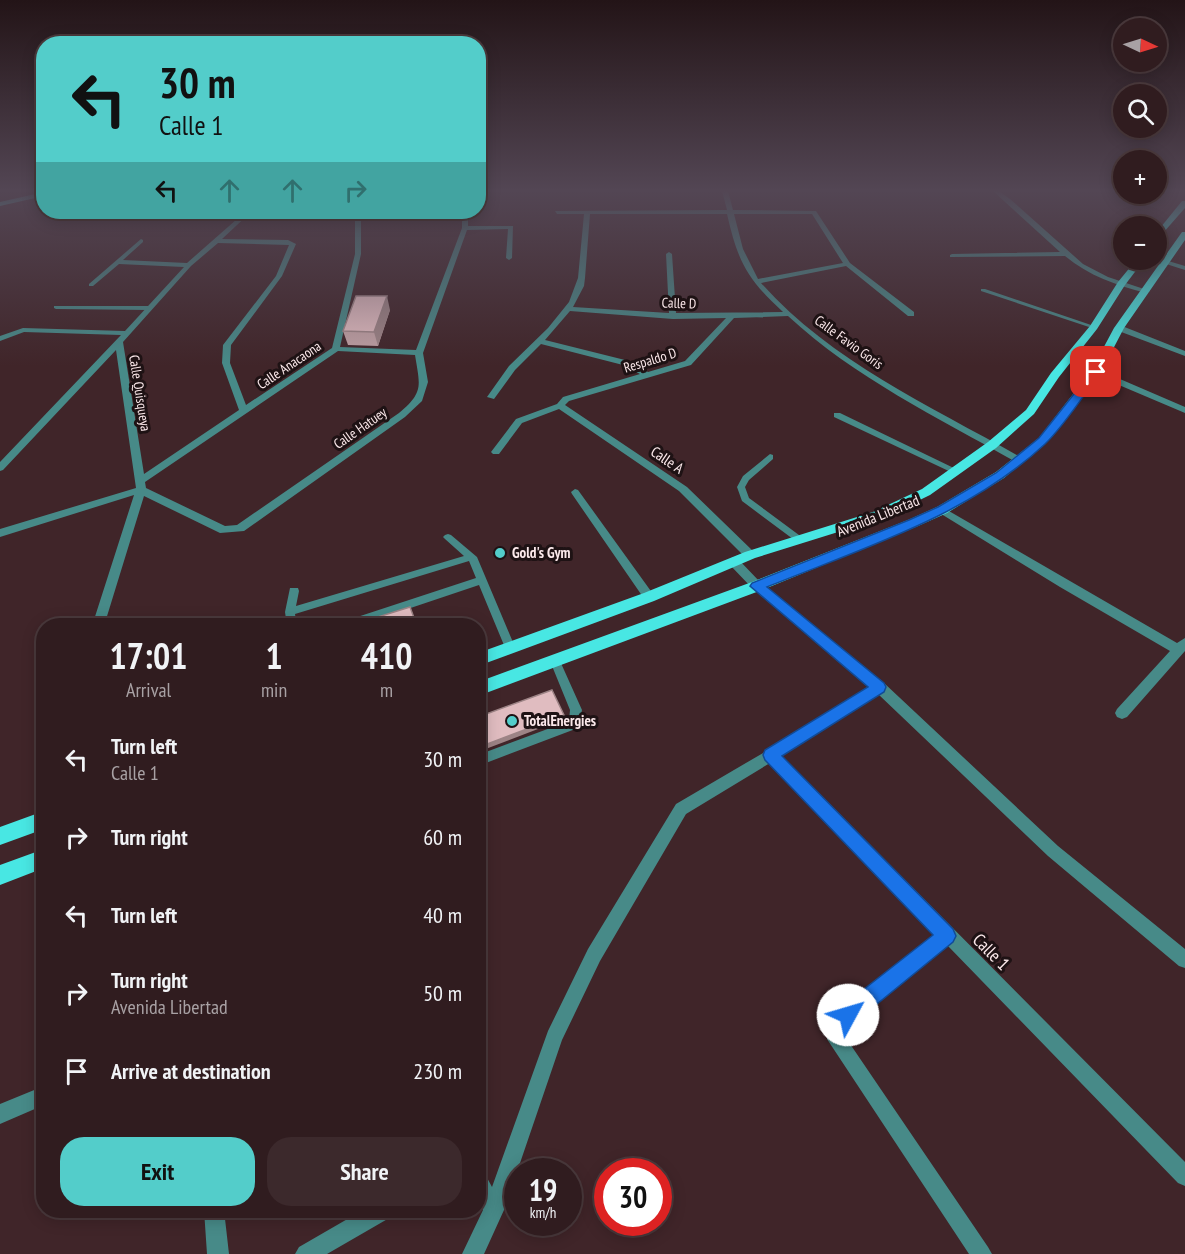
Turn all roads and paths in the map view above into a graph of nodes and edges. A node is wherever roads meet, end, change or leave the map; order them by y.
1 (131, 250) edge
2 (208, 250) edge
3 (291, 250) edge
4 (358, 250) edge
5 (457, 250) edge
6 (510, 250) edge
7 (583, 250) edge
8 (740, 250) edge
9 (838, 250) edge
10 (1063, 250) edge
11 (669, 254) dead end
12 (1068, 254) junction
13 (952, 256) dead end
14 (509, 258) dead end
15 (117, 262) junction
16 (1167, 263) edge
17 (847, 264) junction
18 (189, 265) junction
19 (1185, 268) edge
20 (1132, 270) edge
21 (1160, 270) edge
22 (756, 281) junction
23 (1121, 284) junction
24 (91, 285) dead end
25 (983, 290) dead end
26 (1146, 291) junction
27 (56, 307) dead end
28 (149, 308) junction
29 (568, 309) junction
30 (789, 314) junction
31 (911, 314) dead end
32 (673, 317) junction
33 (732, 318) junction
34 (1094, 327) junction
35 (1119, 328) junction
36 (125, 333) junction
37 (0, 339) edge
38 (539, 341) junction
39 (119, 342) junction
40 (336, 349) junction
41 (419, 353) junction
42 (1185, 354) edge
43 (1096, 372) junction
44 (649, 376) junction
45 (491, 396) dead end
46 (561, 404) junction
47 (1185, 410) edge
48 (244, 411) junction
49 (837, 415) dead end
50 (992, 445) junction
51 (496, 452) dead end
52 (770, 457) dead end
53 (1019, 460) junction
54 (0, 468) edge
55 (956, 471) junction
56 (141, 486) junction
57 (575, 492) dead end
58 (942, 510) junction
59 (0, 532) edge
60 (448, 537) dead end
61 (800, 540) junction
62 (750, 555) junction
63 (472, 557) junction
64 (733, 561) junction
65 (482, 580) junction
66 (757, 586) junction
67 (294, 591) dead end
68 (649, 597) junction
69 (290, 612) junction
70 (101, 618) edge
71 (291, 618) edge
72 (367, 618) edge
73 (510, 647) junction
74 (1182, 647) edge
75 (486, 657) edge
76 (555, 661) junction
77 (486, 687) edge
78 (879, 687) junction
79 (1122, 713) dead end
80 (771, 755) junction
81 (486, 758) edge
82 (36, 823) edge
83 (0, 836) edge
84 (36, 861) edge
85 (0, 874) edge
86 (947, 936) junction
87 (1185, 960) edge
88 (36, 1098) edge
89 (0, 1114) edge
90 (1185, 1176) edge
91 (486, 1196) edge
92 (494, 1210) junction
93 (215, 1218) edge
94 (370, 1218) edge
95 (218, 1254) edge
96 (306, 1254) edge
97 (473, 1254) edge
98 (981, 1254) edge

1 - 15 street
2 - 18 street, Calle Quisqueya
3 - 48 street
4 - 40 street, Calle Anacaona
5 - 41 street, Calle Hatuey
6 - 14 street
7 - 29 street
8 - 22 street, Calle Favio Goris
9 - 17 street
10 - 12 street
11 - 32 street
12 - 13 street
12 - 23 street
15 - 18 street
15 - 24 street
16 - 19 street
17 - 22 street
17 - 31 street
18 - 28 street, Calle Quisqueya
20 - 23 main road, Avenida Libertad
21 - 26 main road, Avenida Libertad
22 - 30 street, Calle Favio Goris
23 - 26 street
23 - 34 main road, Avenida Libertad
25 - 34 lane
26 - 35 main road, Avenida Libertad
27 - 28 lane
28 - 36 street, Calle Quisqueya
29 - 32 street, Calle D
29 - 38 street
30 - 33 street, Calle D
30 - 50 street, Calle Favio Goris
32 - 33 street, Calle D
33 - 44 street, Respaldo D
34 - 50 main road, Avenida Libertad
35 - 42 street
35 - 43 main road, Avenida Libertad
36 - 37 street
36 - 39 street, Calle Quisqueya
38 - 44 street
38 - 45 street
39 - 54 street
39 - 56 street, Calle Quisqueya
40 - 41 street
40 - 48 street, Calle Anacaona
41 - 56 street, Calle Hatuey
43 - 47 street
43 - 53 main road, Avenida Libertad
44 - 46 street, Respaldo D
46 - 51 street, Respaldo D
46 - 62 street, Calle A
48 - 56 street, Calle Anacaona
49 - 55 lane
50 - 53 street, Calle Favio Goris
50 - 55 main road, Avenida Libertad
52 - 61 lane
53 - 58 main road, Avenida Libertad
55 - 61 main road, Avenida Libertad
56 - 59 street, Calle Anacaona
56 - 70 street, Calle Quisqueya
57 - 68 lane
58 - 66 main road, Avenida Libertad
58 - 74 street
60 - 63 lane
61 - 62 main road, Avenida Libertad
62 - 64 main road, Avenida Libertad
63 - 65 lane
63 - 69 lane
64 - 66 street
64 - 68 main road, Avenida Libertad
65 - 72 lane
65 - 73 lane
66 - 76 main road, Avenida Libertad
66 - 78 street
67 - 69 lane
68 - 73 main road, Avenida Libertad
69 - 71 lane
73 - 75 main road, Avenida Libertad
74 - 79 street
76 - 77 main road, Avenida Libertad
76 - 81 lane
78 - 80 street
78 - 87 street
80 - 86 street, Calle 1
80 - 92 street
82 - 83 main road
84 - 85 main road
86 - 90 street, Calle 1
86 - 98 street
88 - 89 street
91 - 92 street
92 - 97 street
93 - 95 street
94 - 96 street

